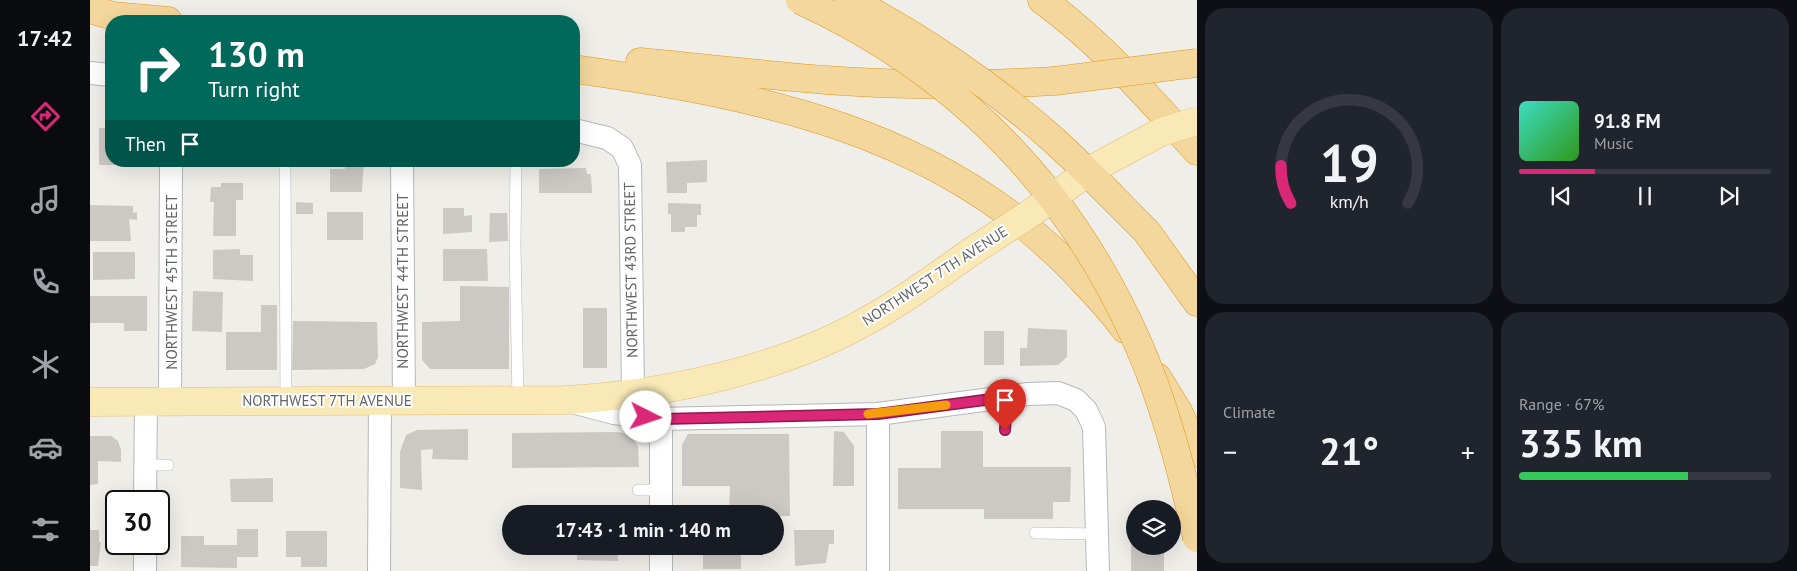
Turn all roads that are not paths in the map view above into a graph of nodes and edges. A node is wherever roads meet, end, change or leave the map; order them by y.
1 (800, 0) edge
2 (849, 0) edge
3 (1042, 0) edge
4 (90, 9) edge
5 (109, 15) edge
6 (580, 56) edge
7 (1197, 62) edge
8 (580, 70) edge
9 (90, 73) edge
10 (105, 74) edge
11 (1197, 121) edge
12 (580, 131) edge
13 (1197, 151) edge
14 (171, 167) edge
15 (285, 167) edge
16 (402, 167) edge
17 (516, 167) edge
18 (1147, 232) junction
19 (1197, 286) edge
20 (1197, 302) edge
21 (633, 394) junction
22 (1007, 397) junction
23 (518, 400) junction
24 (565, 400) junction
25 (392, 401) junction
26 (90, 402) edge
27 (158, 402) junction
28 (286, 402) junction
29 (878, 414) junction
30 (661, 419) junction
31 (1005, 430) dead end
32 (1197, 453) edge
33 (145, 465) junction
34 (168, 465) dead end
35 (145, 490) edge
36 (638, 490) dead end
37 (661, 490) junction
38 (661, 505) edge
39 (1035, 533) dead end
40 (1098, 534) junction
41 (1197, 538) edge
42 (145, 555) edge
43 (661, 555) edge
44 (145, 571) edge
45 (379, 571) edge
46 (661, 571) edge
47 (878, 571) edge
48 (1098, 571) edge

1 - 41 highway, bridge
2 - 18 highway, bridge
3 - 13 highway
4 - 5 highway
6 - 7 highway, bridge
8 - 32 highway
9 - 10 street
11 - 21 main road, NORTHWEST 7TH AVENUE, bridge
12 - 21 street, NORTHWEST 43RD STREET
14 - 27 street, NORTHWEST 45TH STREET
15 - 28 lane
16 - 25 street, NORTHWEST 44TH STREET
17 - 23 lane
18 - 19 highway
18 - 20 highway
21 - 24 main road, NORTHWEST 7TH AVENUE
22 - 29 street, NORTHWEST 7TH AVENUE
22 - 31 lane
22 - 40 street, NORTHWEST 7TH AVENUE
23 - 24 main road, NORTHWEST 7TH AVENUE
23 - 25 main road, NORTHWEST 7TH AVENUE
24 - 30 street, NORTHWEST 7TH AVENUE
25 - 28 main road, NORTHWEST 7TH AVENUE
25 - 45 street, NORTHWEST 44TH STREET
26 - 27 main road, NORTHWEST 7TH AVENUE
27 - 28 main road, NORTHWEST 7TH AVENUE
27 - 33 street, NORTHWEST 45TH STREET
29 - 30 street, NORTHWEST 7TH AVENUE
29 - 47 street
30 - 37 street
33 - 34 lane
33 - 35 street, NORTHWEST 45TH STREET
36 - 37 lane
37 - 38 street
39 - 40 lane
40 - 48 street
42 - 44 street
43 - 46 street

